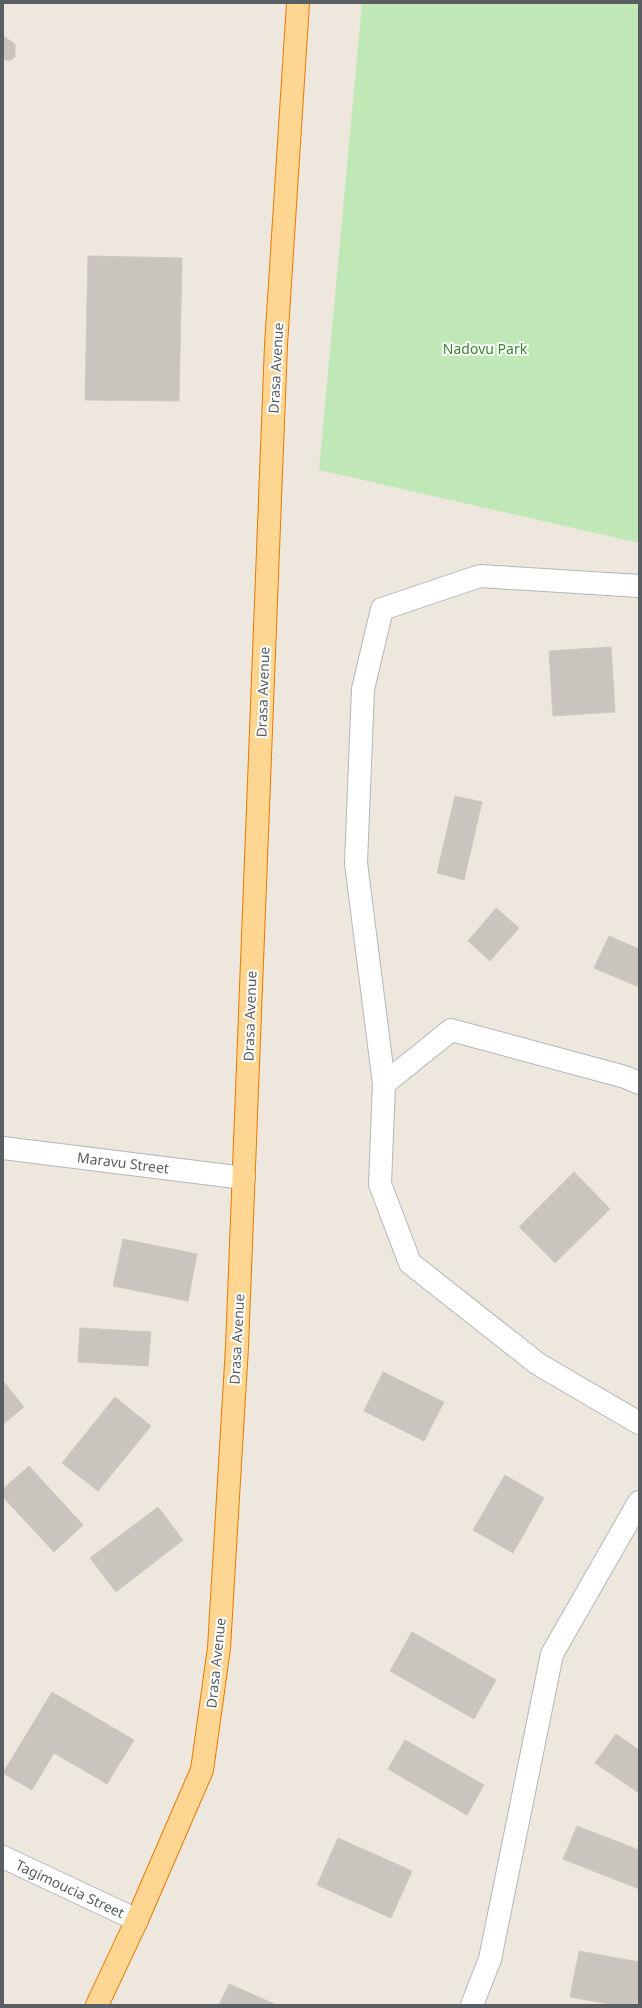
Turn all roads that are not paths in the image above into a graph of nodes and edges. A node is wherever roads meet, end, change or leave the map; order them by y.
1 (298, 3) edge
2 (639, 586) edge
3 (639, 1083) edge
4 (384, 1084) junction
5 (3, 1148) edge
6 (244, 1178) junction
7 (639, 1423) edge
8 (639, 1502) edge
9 (3, 1857) edge
10 (137, 1920) junction
11 (97, 2005) edge
12 (472, 2005) edge

1 - 6 highway, Drasa Avenue
2 - 4 street
3 - 4 street
4 - 7 street
5 - 6 street, Maravu Street
6 - 10 highway, Drasa Avenue
8 - 12 street
9 - 10 street, Tagimoucia Street
10 - 11 highway, Drasa Avenue

